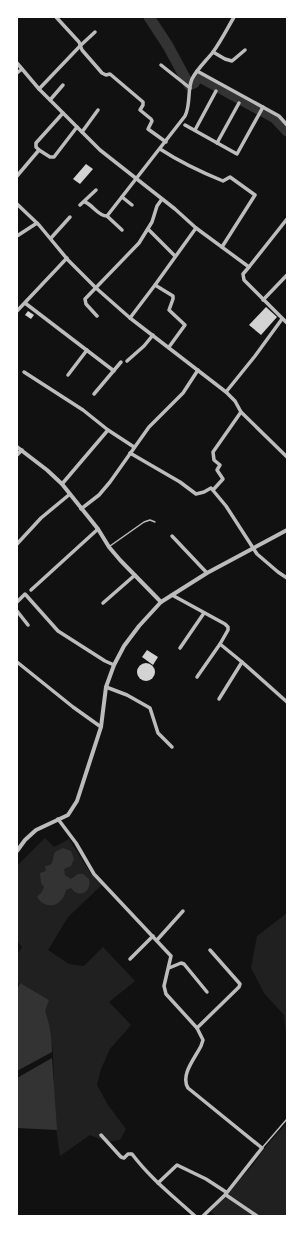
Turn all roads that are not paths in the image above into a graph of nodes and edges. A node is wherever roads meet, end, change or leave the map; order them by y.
1 (56, 17) edge
2 (65, 17) edge
3 (234, 17) edge
4 (60, 21) junction
5 (95, 32) dead end
6 (81, 45) junction
7 (245, 50) dead end
8 (213, 52) junction
9 (17, 63) edge
10 (161, 65) dead end
11 (22, 69) junction
12 (197, 71) junction
13 (17, 73) edge
14 (63, 85) dead end
15 (190, 87) junction
16 (39, 89) junction
17 (216, 91) dead end
18 (50, 100) junction
19 (239, 103) dead end
20 (262, 109) junction
21 (98, 110) dead end
22 (63, 114) junction
23 (185, 125) dead end
24 (287, 126) edge
25 (77, 127) junction
26 (195, 130) junction
27 (82, 132) junction
28 (166, 142) junction
29 (217, 143) junction
30 (160, 149) junction
31 (39, 150) junction
32 (17, 176) edge
33 (136, 179) junction
34 (96, 190) dead end
35 (122, 197) junction
36 (162, 199) junction
37 (85, 202) junction
38 (17, 204) edge
39 (80, 205) dead end
40 (132, 205) dead end
41 (107, 216) junction
42 (70, 217) dead end
43 (287, 219) edge
44 (37, 223) junction
45 (196, 228) junction
46 (148, 229) junction
47 (122, 230) dead end
48 (17, 236) edge
49 (51, 238) junction
50 (222, 247) junction
51 (175, 256) junction
52 (67, 258) junction
53 (249, 267) junction
54 (287, 275) edge
55 (155, 286) junction
56 (96, 288) junction
57 (263, 300) junction
58 (25, 303) junction
59 (17, 311) edge
60 (97, 316) dead end
61 (130, 318) junction
62 (282, 319) junction
63 (287, 323) edge
64 (153, 335) junction
65 (169, 347) junction
66 (87, 350) junction
67 (121, 362) dead end
68 (127, 362) dead end
69 (198, 370) junction
70 (114, 371) junction
71 (24, 372) dead end
72 (68, 375) dead end
73 (226, 392) junction
74 (94, 394) dead end
75 (241, 412) junction
76 (108, 430) junction
77 (17, 447) edge
78 (134, 447) junction
79 (22, 450) junction
80 (130, 453) junction
81 (17, 455) edge
82 (287, 457) edge
83 (62, 484) junction
84 (213, 490) junction
85 (70, 494) junction
86 (81, 509) junction
87 (155, 522) dead end
88 (98, 529) junction
89 (287, 530) edge
90 (172, 536) dead end
91 (17, 544) edge
92 (109, 547) junction
93 (252, 548) junction
94 (207, 573) junction
95 (135, 575) junction
96 (287, 578) edge
97 (31, 590) dead end
98 (172, 595) junction
99 (17, 602) edge
100 (161, 602) junction
101 (103, 603) dead end
102 (17, 611) edge
103 (204, 613) junction
104 (28, 625) dead end
105 (220, 644) junction
106 (180, 648) dead end
107 (17, 662) edge
108 (242, 662) junction
109 (114, 664) junction
110 (198, 677) dead end
111 (106, 687) junction
112 (218, 699) dead end
113 (287, 702) edge
114 (101, 727) junction
115 (172, 747) dead end
116 (58, 819) junction
117 (17, 851) edge
118 (183, 912) dead end
119 (152, 936) junction
120 (156, 940) junction
121 (210, 950) dead end
122 (130, 959) dead end
123 (168, 968) junction
124 (207, 992) dead end
125 (197, 1028) junction
126 (287, 1119) edge
127 (101, 1135) dead end
128 (262, 1148) junction
129 (158, 1183) junction
130 (226, 1194) junction
131 (195, 1216) edge
132 (203, 1216) edge
133 (257, 1216) edge

1 - 4 street
2 - 4 street
3 - 8 street
4 - 6 street
5 - 6 street
6 - 16 street
6 - 28 street
7 - 8 street
8 - 12 street
9 - 11 street
10 - 15 street
11 - 13 street
11 - 16 street
12 - 15 street
12 - 20 street
14 - 18 street
15 - 28 street
16 - 18 street
17 - 26 street
18 - 22 street
19 - 29 street
20 - 24 street
20 - 29 street
21 - 27 street
22 - 25 street
22 - 31 street
23 - 26 street
25 - 27 street
25 - 31 street
26 - 29 street
27 - 33 street
28 - 30 street
30 - 33 street
30 - 50 street
31 - 32 street
33 - 35 street
33 - 36 street
34 - 37 street
35 - 40 street
35 - 41 street
36 - 45 street
36 - 46 street
37 - 39 street
37 - 41 street
38 - 44 street
41 - 47 street
42 - 49 street
43 - 53 street
44 - 48 street
44 - 49 street
45 - 50 street
45 - 51 street
46 - 51 street
46 - 56 street
49 - 52 street
50 - 53 street
51 - 55 street
52 - 56 street
52 - 58 street
53 - 57 street
54 - 57 street
55 - 61 street
55 - 65 street
56 - 60 street
56 - 61 street
57 - 62 street
58 - 59 street
58 - 66 street
61 - 64 street
62 - 63 street
62 - 73 street
64 - 65 street
64 - 68 street
65 - 69 street
66 - 70 street
66 - 72 street
67 - 70 street
69 - 73 street
69 - 78 street
70 - 74 street
71 - 76 street
73 - 75 street
75 - 82 street
75 - 84 street
76 - 78 street
76 - 83 street
77 - 79 street
78 - 80 street
79 - 81 street
79 - 83 street
80 - 84 street
80 - 86 street
83 - 85 street
84 - 93 street
85 - 86 street
85 - 91 street
86 - 88 street
87 - 92 lane
88 - 92 street
88 - 97 street
89 - 93 street
90 - 94 street
92 - 95 street
93 - 94 street
93 - 96 street
94 - 98 street
95 - 100 street
95 - 101 street
98 - 100 street
98 - 103 street
99 - 109 street
100 - 109 street
102 - 104 street
103 - 105 street
103 - 106 street
105 - 108 street
105 - 110 street
107 - 114 street
108 - 112 street
108 - 113 street
109 - 111 street
111 - 114 street
111 - 115 street
114 - 116 street
116 - 117 street
116 - 119 street
118 - 120 street
119 - 120 street
119 - 122 street
120 - 123 street
121 - 125 street
123 - 124 street
123 - 125 street
125 - 128 street
126 - 128 lane
127 - 129 street
128 - 130 street
129 - 130 street
129 - 131 street
130 - 132 street
130 - 133 street

